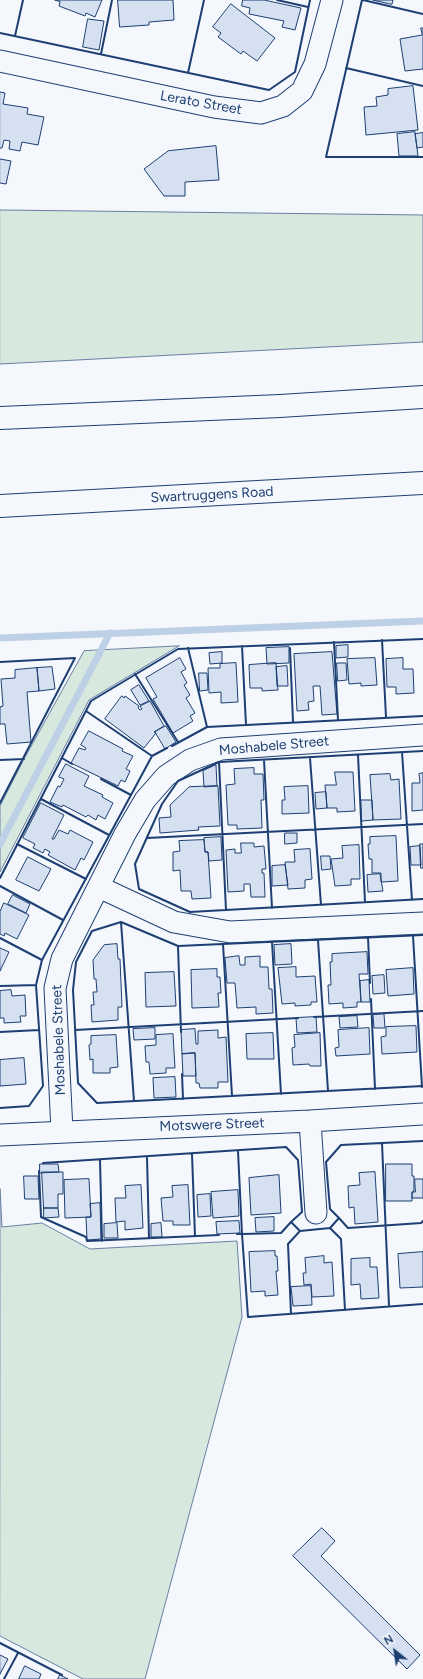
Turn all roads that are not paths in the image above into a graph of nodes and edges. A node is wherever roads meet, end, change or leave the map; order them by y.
1 (332, 0) edge
2 (0, 60) edge
3 (423, 397) edge
4 (0, 418) edge
5 (423, 483) edge
6 (0, 506) edge
7 (423, 735) edge
8 (99, 887) junction
9 (423, 923) edge
10 (423, 1114) edge
11 (310, 1121) junction
12 (62, 1131) junction
13 (0, 1134) edge
14 (316, 1213) dead end

1 - 2 street, Lerato Street
3 - 4 main road
5 - 6 main road, Swartruggens Road
7 - 8 street, Moshabele Street
8 - 9 street
8 - 12 street, Moshabele Street
10 - 11 street, Motswere Street
11 - 12 street, Motswere Street
11 - 14 street
12 - 13 street, Motswere Street

